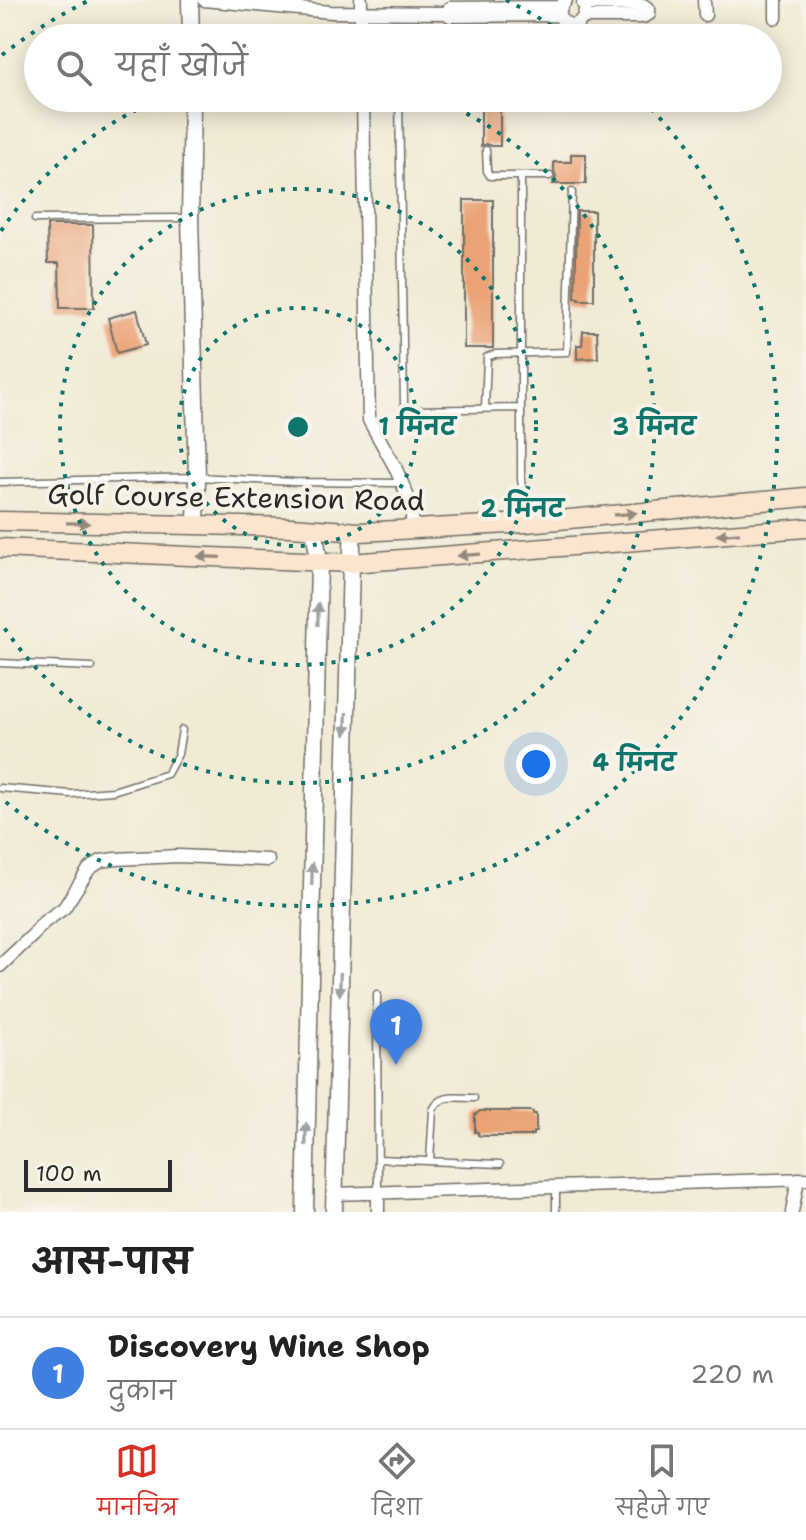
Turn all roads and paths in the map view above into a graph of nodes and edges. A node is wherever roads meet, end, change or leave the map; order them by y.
1 (190, 0) edge
2 (204, 0) edge
3 (704, 0) edge
4 (776, 0) edge
5 (562, 5) edge
6 (581, 5) edge
7 (361, 6) edge
8 (378, 6) edge
9 (705, 15) dead end
10 (776, 18) dead end
11 (191, 24) edge
12 (192, 112) edge
13 (363, 112) edge
14 (399, 112) edge
15 (486, 150) dead end
16 (521, 176) junction
17 (550, 176) dead end
18 (572, 192) dead end
19 (190, 218) junction
20 (35, 219) dead end
21 (521, 354) junction
22 (485, 408) junction
23 (521, 408) junction
24 (197, 477) junction
25 (0, 482) edge
26 (402, 484) junction
27 (806, 497) edge
28 (0, 521) edge
29 (526, 523) junction
30 (196, 525) junction
31 (806, 528) edge
32 (314, 529) junction
33 (411, 530) junction
34 (353, 532) junction
35 (0, 548) edge
36 (406, 559) junction
37 (319, 561) junction
38 (351, 563) junction
39 (0, 663) edge
40 (92, 667) dead end
41 (182, 730) dead end
42 (0, 788) edge
43 (268, 860) dead end
44 (0, 966) edge
45 (377, 994) dead end
46 (474, 1098) dead end
47 (378, 1159) junction
48 (430, 1161) junction
49 (500, 1164) dead end
50 (802, 1179) edge
51 (556, 1186) junction
52 (378, 1192) junction
53 (334, 1194) junction
54 (305, 1212) edge
55 (334, 1212) edge
56 (378, 1212) edge
57 (556, 1212) edge
58 (792, 1212) edge

1 - 11 street
2 - 7 street
3 - 9 street
4 - 10 street
5 - 6 street
5 - 8 street
7 - 8 street
12 - 19 street
13 - 26 street
14 - 22 lane
15 - 16 lane
16 - 17 lane
16 - 21 lane
18 - 21 lane
19 - 20 lane
19 - 24 street
21 - 22 lane
21 - 23 lane
22 - 23 lane
23 - 29 lane
24 - 25 lane
24 - 26 lane
24 - 30 street
26 - 33 street
29 -> 27 main road, Golf Course Extension Road
28 -> 30 main road, Golf Course Extension Road
29 - 33 main road, Golf Course Extension Road
30 - 32 main road, Golf Course Extension Road
31 -> 36 main road
32 - 34 main road, Golf Course Extension Road
32 - 37 street
33 - 34 main road, Golf Course Extension Road
33 - 36 street
34 - 38 street
37 -> 35 main road
36 - 38 main road
37 - 38 main road
54 -> 37 street
38 -> 53 street
39 - 40 lane
41 - 42 lane
43 - 44 street
45 - 47 lane
46 - 48 lane
47 - 48 lane
47 - 52 lane
48 - 49 lane
50 - 51 street
50 - 58 street
51 - 52 street
51 - 57 lane
52 - 53 street
52 - 56 street
53 - 55 street

